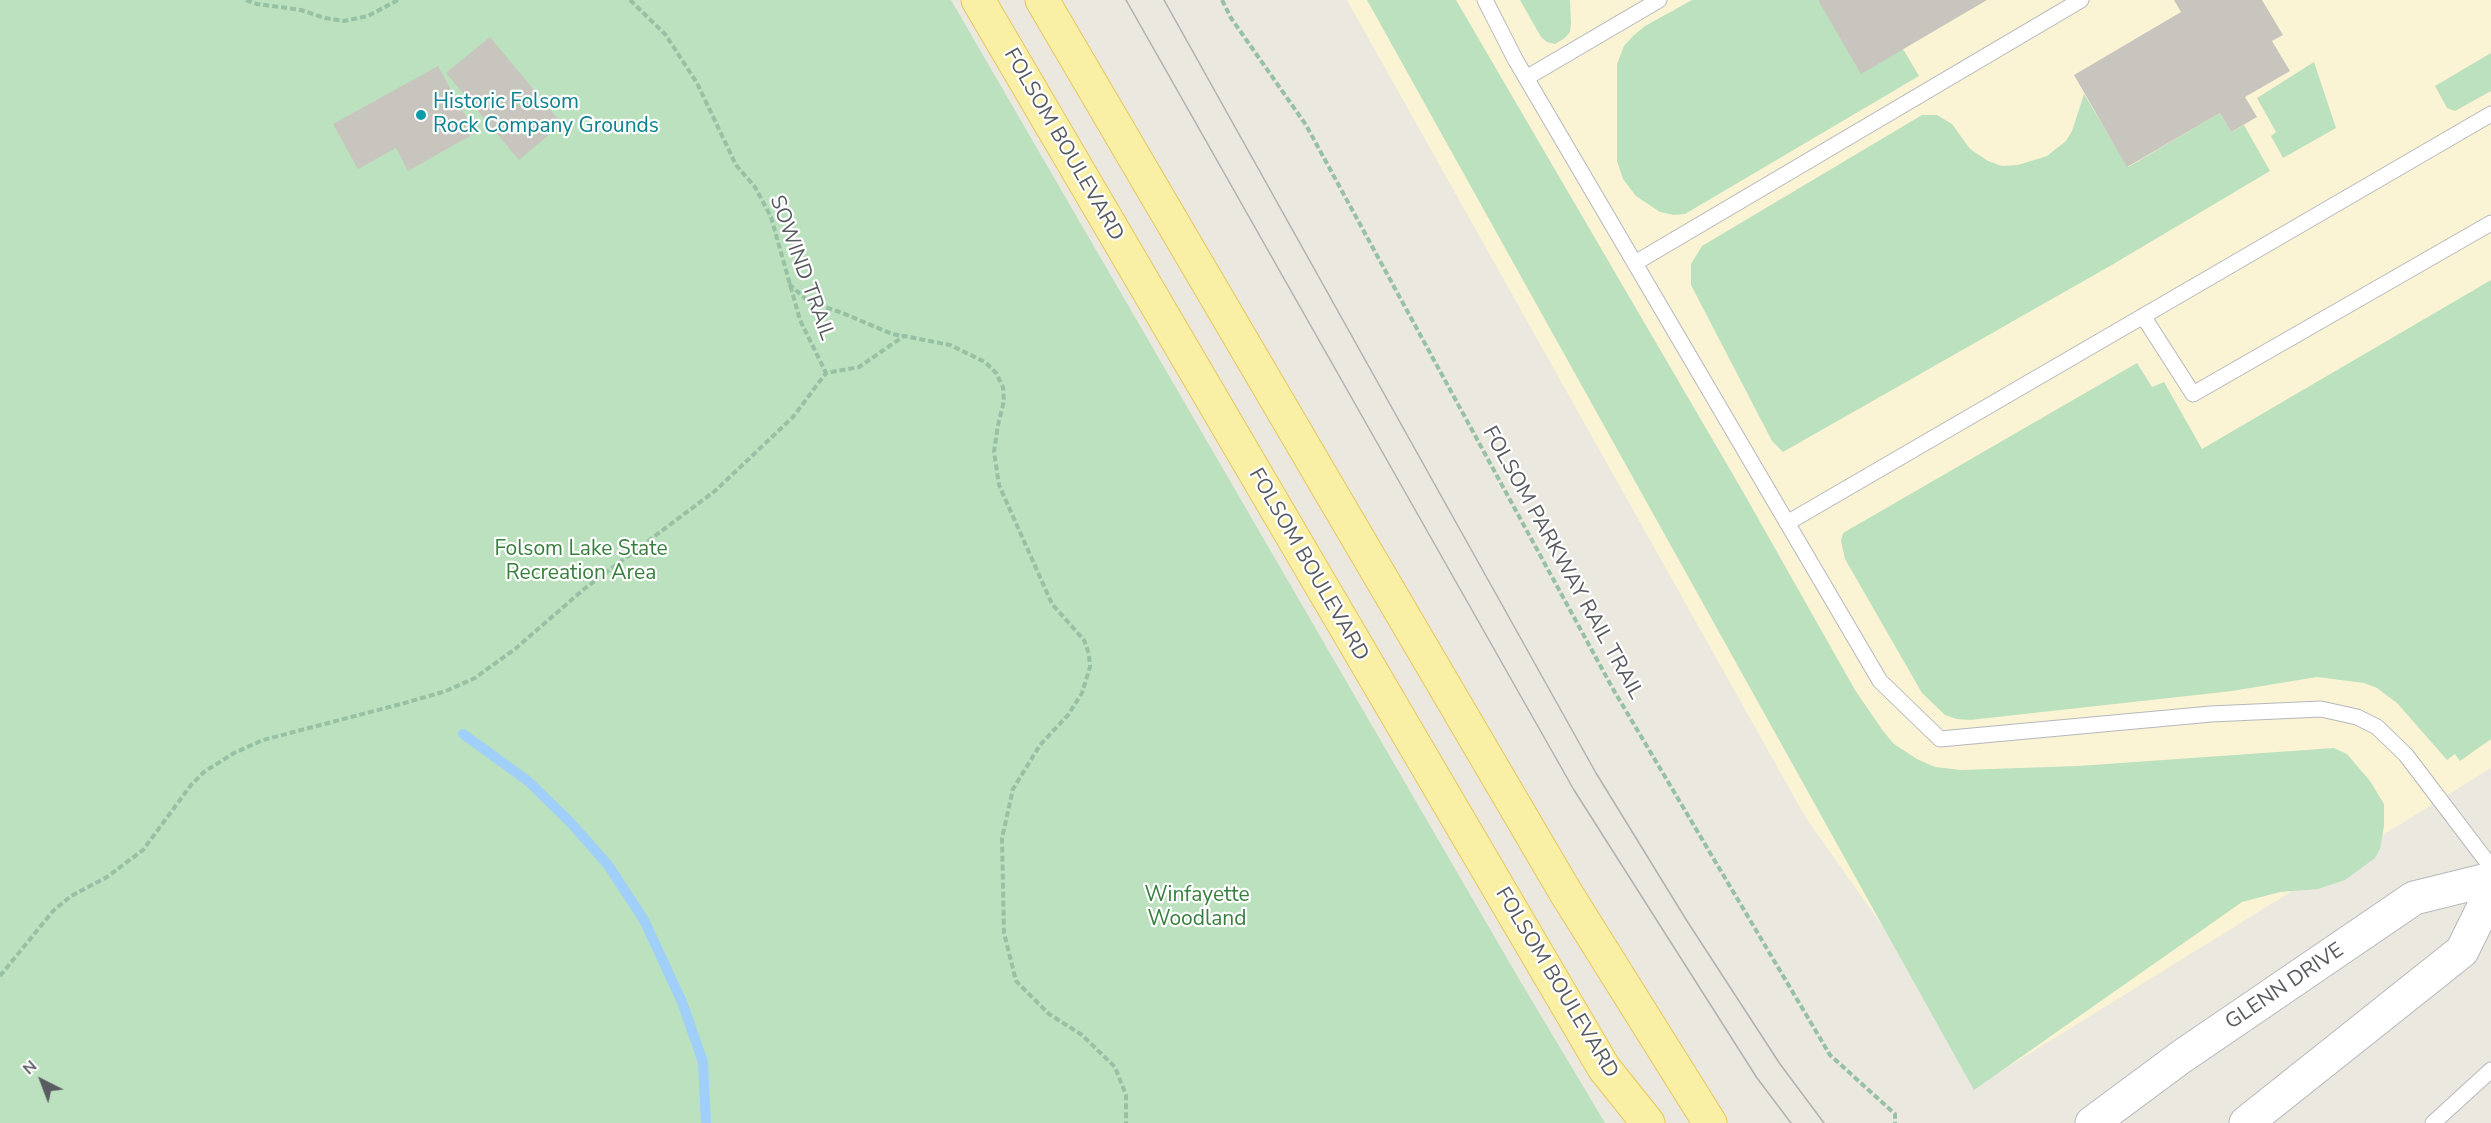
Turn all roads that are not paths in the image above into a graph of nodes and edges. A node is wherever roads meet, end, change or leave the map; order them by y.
1 (978, 0) edge
2 (1042, 0) edge
3 (1485, 0) edge
4 (1659, 0) edge
5 (2080, 0) edge
6 (1526, 78) junction
7 (2490, 117) edge
8 (2491, 224) edge
9 (1635, 263) junction
10 (2143, 316) junction
11 (1787, 522) junction
12 (2491, 867) edge
13 (2491, 879) edge
14 (2491, 892) edge
15 (2491, 1070) edge
16 (1648, 1123) edge
17 (1710, 1123) edge
18 (2092, 1123) edge
19 (2246, 1123) edge
20 (2433, 1123) edge

1 - 16 main road, FOLSOM BOULEVARD
2 - 17 main road
3 - 6 lane
4 - 6 lane
5 - 9 lane
6 - 9 lane
7 - 10 lane
8 - 10 lane
9 - 11 lane
10 - 11 lane
11 - 12 lane
13 - 18 street, GLENN DRIVE
14 - 19 street
15 - 20 lane

